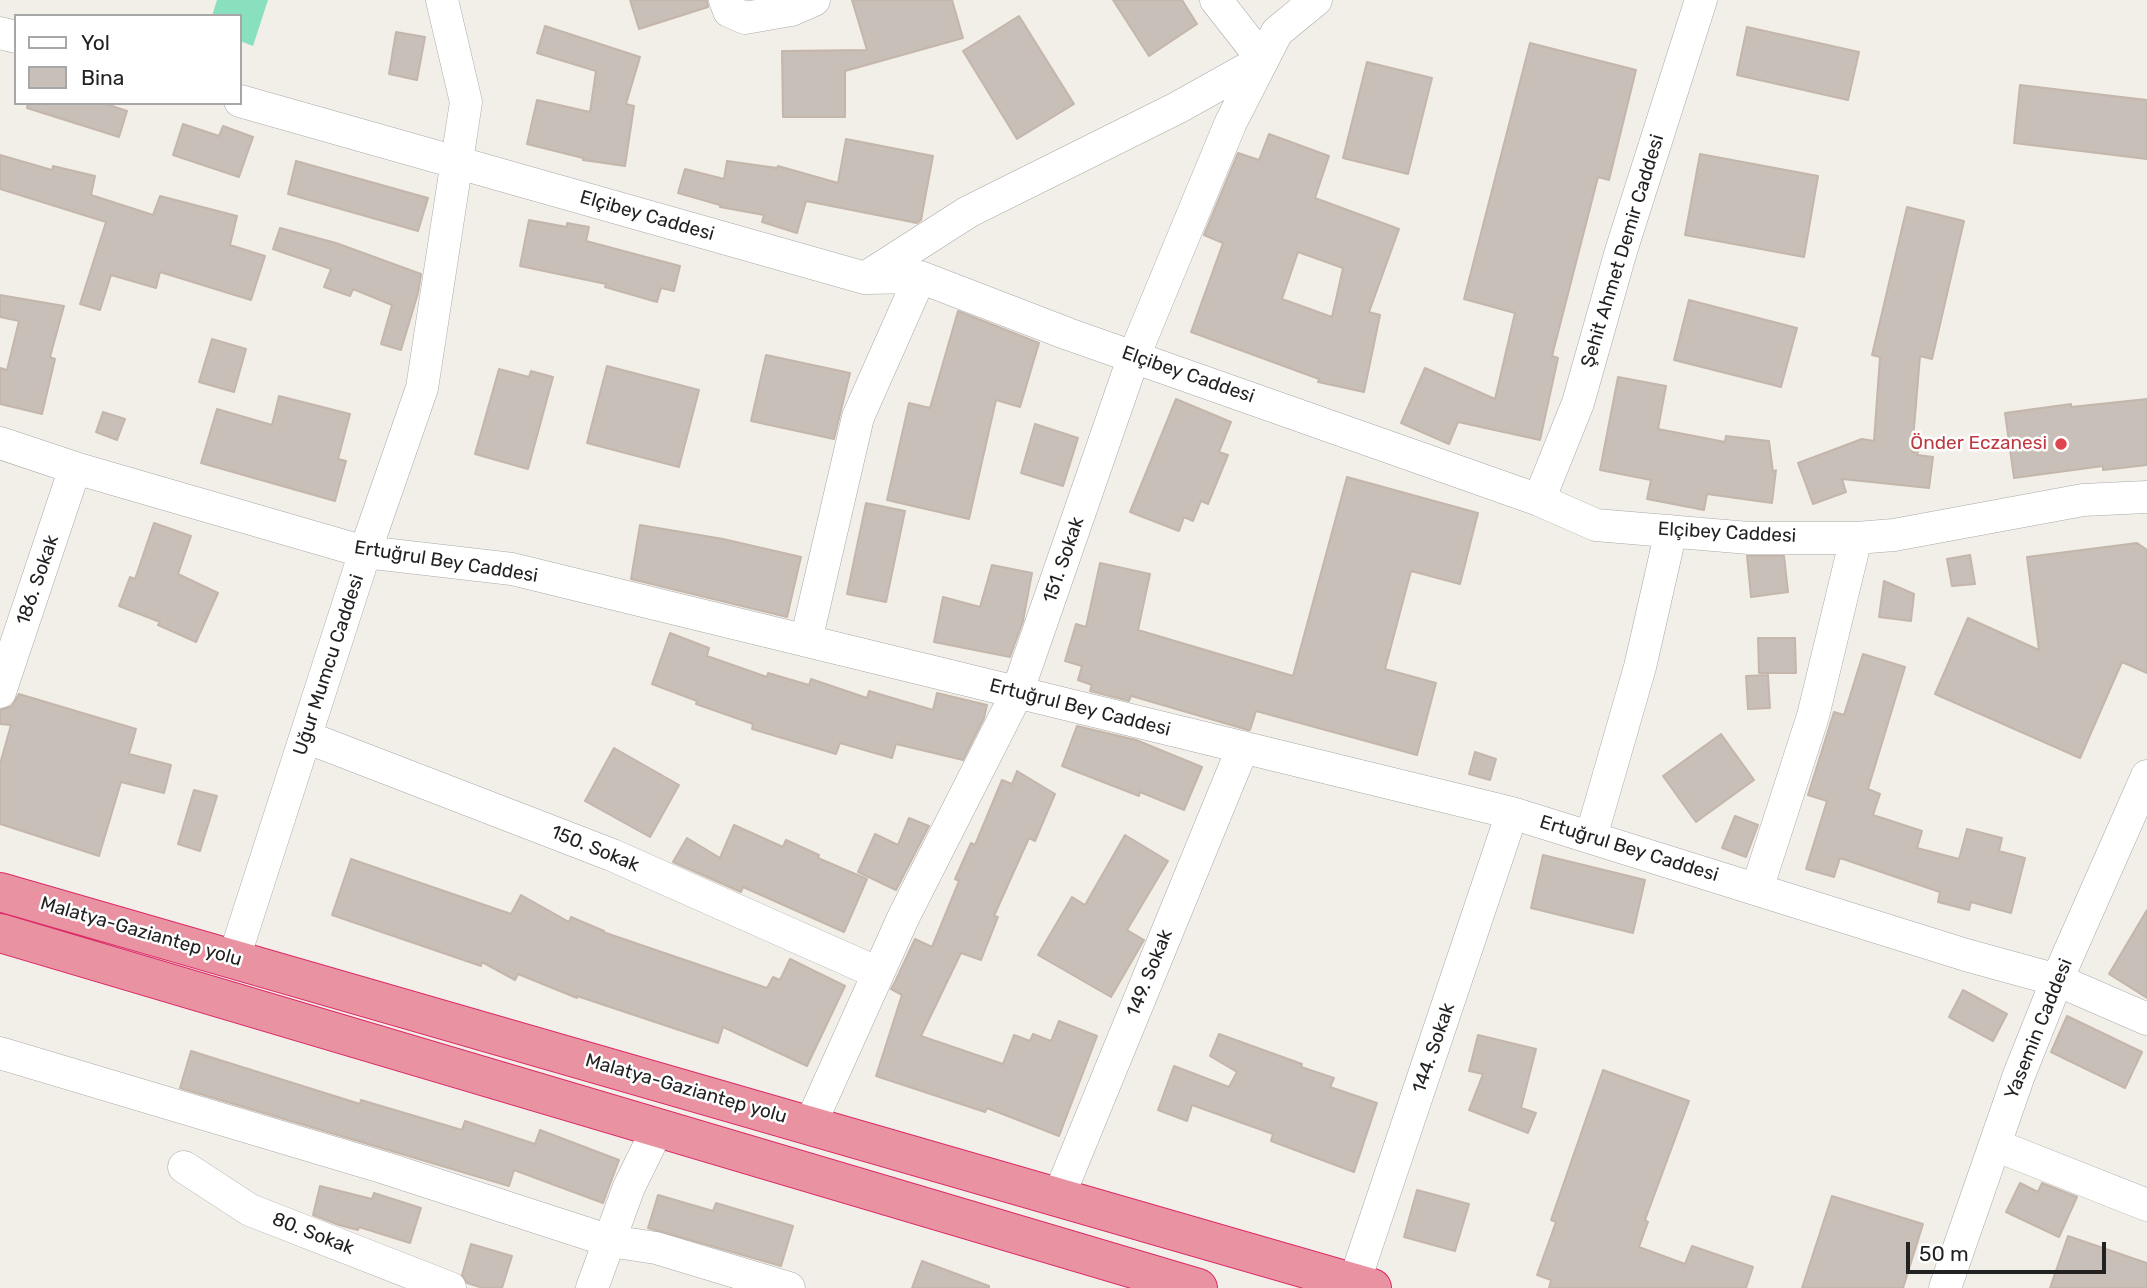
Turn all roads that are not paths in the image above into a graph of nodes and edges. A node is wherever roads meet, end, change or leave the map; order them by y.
1 (442, 0) edge
2 (725, 0) edge
3 (814, 0) edge
4 (1216, 0) edge
5 (1316, 0) edge
6 (1701, 0) edge
7 (1263, 60) junction
8 (242, 102) edge
9 (456, 162) junction
10 (920, 277) junction
11 (865, 278) junction
12 (1134, 356) junction
13 (0, 443) edge
14 (75, 468) junction
15 (2147, 497) edge
16 (1539, 500) junction
17 (1671, 531) junction
18 (1856, 538) junction
19 (366, 552) junction
20 (806, 641) junction
21 (0, 692) edge
22 (1017, 693) junction
23 (306, 737) junction
24 (1243, 747) junction
25 (2147, 776) edge
26 (1512, 813) junction
27 (2136, 834) edge
28 (1591, 837) junction
29 (1757, 889) junction
30 (0, 892) edge
31 (0, 933) edge
32 (234, 958) junction
33 (878, 973) junction
34 (2057, 980) junction
35 (2147, 1019) edge
36 (0, 1052) edge
37 (810, 1125) junction
38 (658, 1128) junction
39 (1995, 1145) junction
40 (184, 1167) dead end
41 (1058, 1198) junction
42 (2147, 1205) edge
43 (610, 1241) junction
44 (1363, 1285) edge
45 (450, 1288) edge
46 (592, 1288) edge
47 (789, 1288) edge
48 (1198, 1288) edge
49 (1945, 1288) edge

1 - 9 street, Uğur Mumcu Caddesi
2 - 3 street
4 - 7 street
5 - 7 street, 151. Sokak
6 - 16 street, Şehit Ahmet Demir Caddesi
7 - 11 street
7 - 12 street, 151. Sokak
8 - 9 street, Elçibey Caddesi
9 - 11 street, Elçibey Caddesi
9 - 19 street, Uğur Mumcu Caddesi
10 - 11 street, Elçibey Caddesi
10 - 12 street, Elçibey Caddesi
10 - 20 street
12 - 16 street, Elçibey Caddesi
12 - 22 street, 151. Sokak
13 - 14 street, Ertuğrul Bey Caddesi
14 - 19 street, Ertuğrul Bey Caddesi
14 - 21 street, 186. Sokak
15 - 18 street, Elçibey Caddesi
16 - 17 street, Elçibey Caddesi
17 - 18 street, Elçibey Caddesi
17 - 28 street
18 - 29 street
19 - 20 street, Ertuğrul Bey Caddesi
19 - 23 street, Uğur Mumcu Caddesi
20 - 22 street, Ertuğrul Bey Caddesi
22 - 24 street, Ertuğrul Bey Caddesi
22 - 33 street, 151. Sokak
23 - 32 street, Uğur Mumcu Caddesi
23 - 33 street, 150. Sokak
24 - 26 street, Ertuğrul Bey Caddesi
24 - 41 street, 149. Sokak
25 - 27 street, Yasemin Caddesi
26 - 28 street, Ertuğrul Bey Caddesi
26 - 44 street, 144. Sokak
27 - 34 street, Yasemin Caddesi
28 - 29 street, Ertuğrul Bey Caddesi
29 - 34 street, Ertuğrul Bey Caddesi
30 - 32 highway, Malatya-Gaziantep yolu
31 - 38 highway
32 - 37 highway, Malatya-Gaziantep yolu
33 - 37 street, 151. Sokak
34 - 35 street, Ertuğrul Bey Caddesi
34 - 39 street, Yasemin Caddesi
36 - 43 street
37 - 41 highway, Malatya-Gaziantep yolu
38 - 43 street
38 - 48 highway
39 - 42 street
39 - 49 street, Yasemin Caddesi
40 - 45 street, 80. Sokak
41 - 44 highway, Malatya-Gaziantep yolu
43 - 46 street
43 - 47 street

